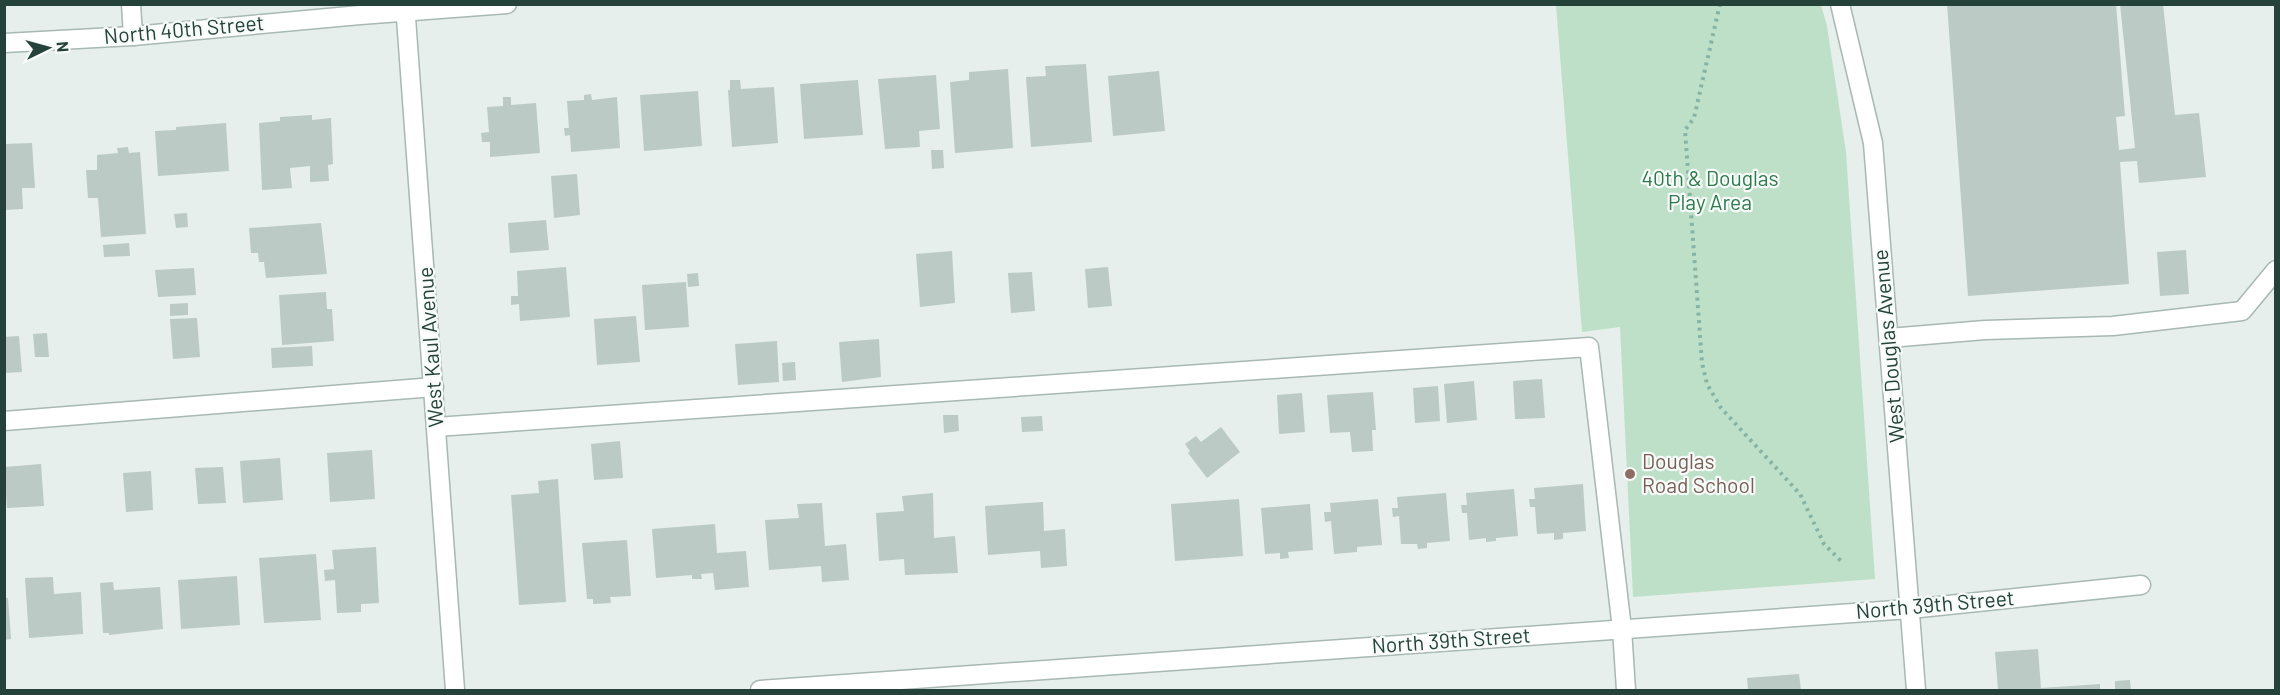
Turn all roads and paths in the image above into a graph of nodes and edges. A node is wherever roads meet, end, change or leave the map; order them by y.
1 (131, 4) edge
2 (507, 4) edge
3 (1720, 4) edge
4 (1840, 4) edge
5 (405, 8) edge
6 (133, 36) junction
7 (4, 43) edge
8 (2276, 270) edge
9 (1889, 338) junction
10 (434, 387) junction
11 (4, 421) edge
12 (436, 427) junction
13 (1842, 562) dead end
14 (2140, 585) dead end
15 (1910, 609) junction
16 (1622, 629) junction
17 (455, 690) edge
18 (760, 690) edge
19 (1626, 690) edge
20 (1916, 690) edge

1 - 6 street
2 - 5 street, North 40th Street
3 - 13 path
4 - 9 street, West Douglas Avenue
5 - 6 street, North 40th Street
5 - 10 street, West Kaul Avenue
6 - 7 street, North 40th Street
8 - 9 street
9 - 15 street, West Douglas Avenue
10 - 11 street
10 - 12 street, West Kaul Avenue
12 - 16 street
12 - 17 street, West Kaul Avenue
14 - 15 street, North 39th Street
15 - 16 street, North 39th Street
15 - 20 street, West Douglas Avenue
16 - 18 street, North 39th Street
16 - 19 street

